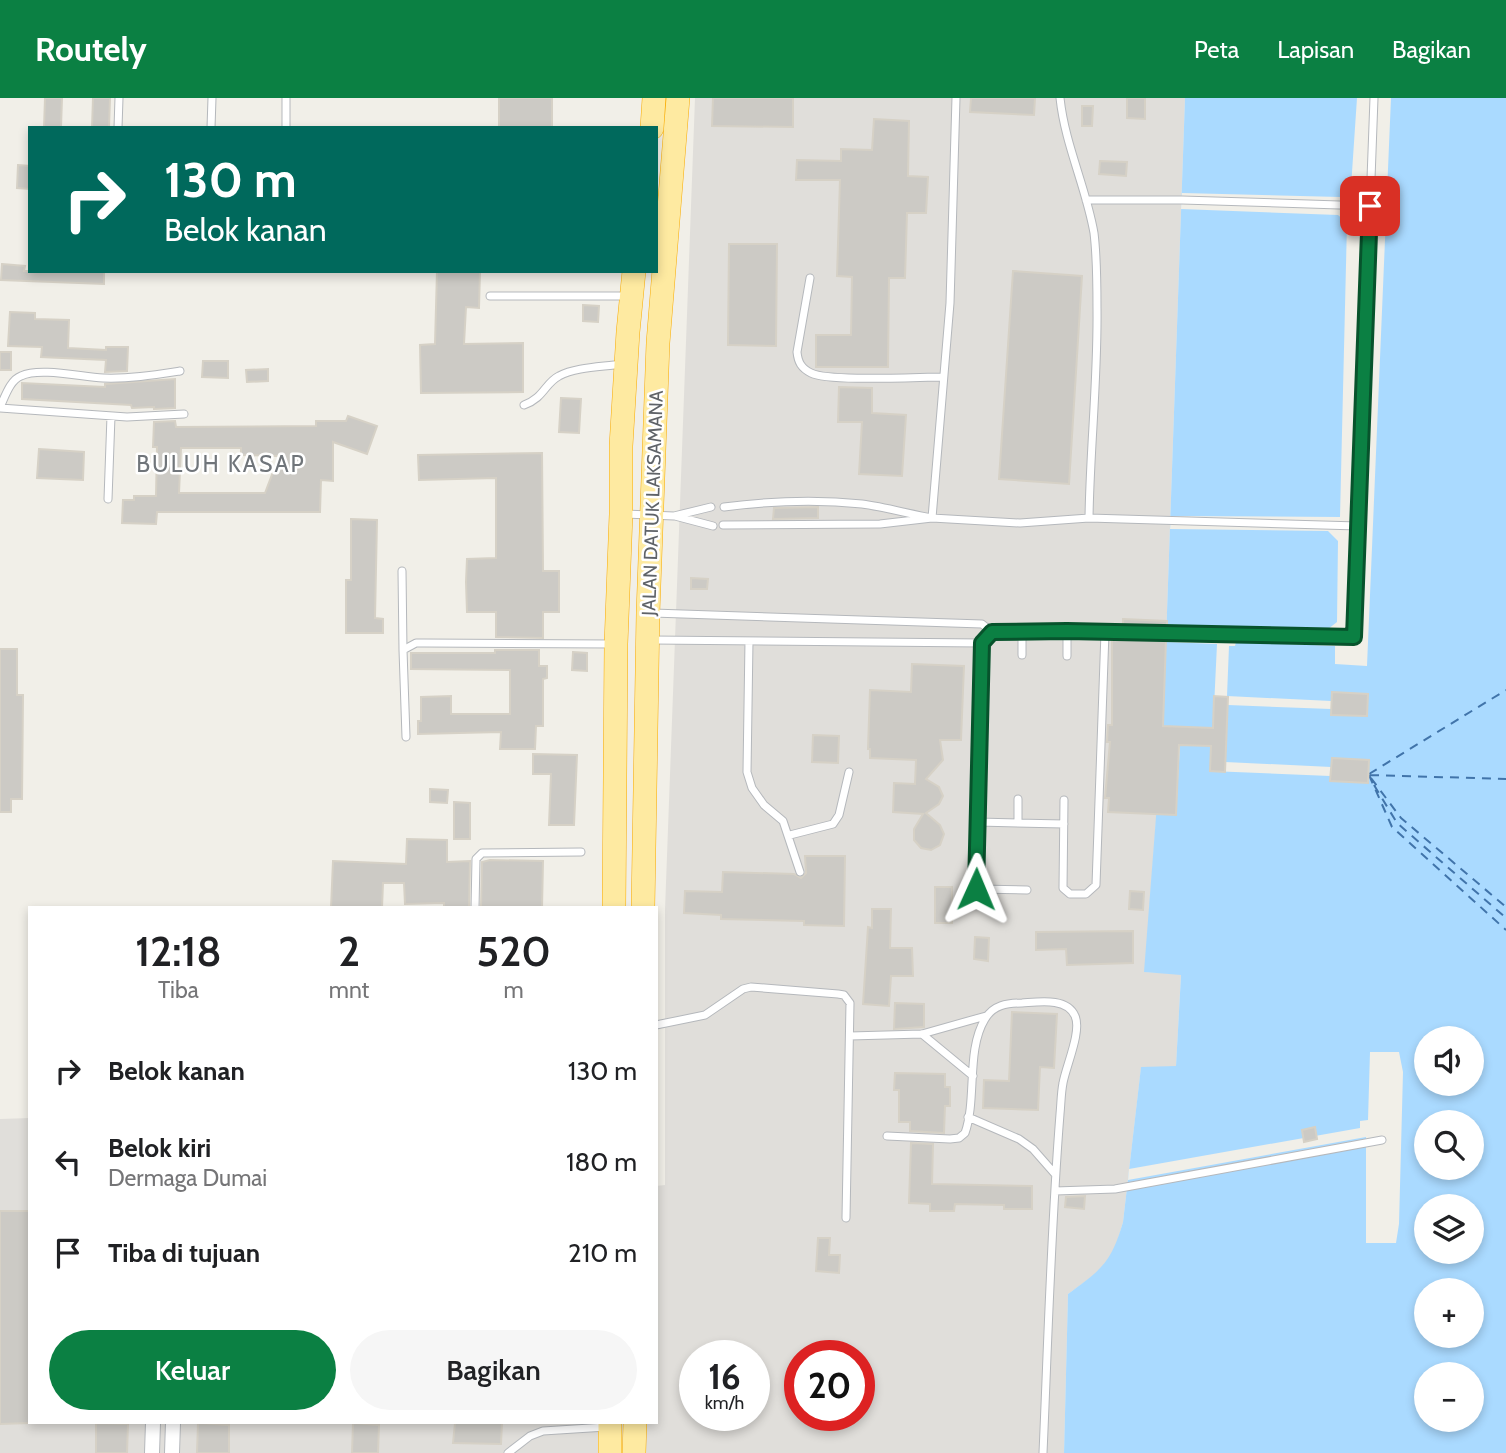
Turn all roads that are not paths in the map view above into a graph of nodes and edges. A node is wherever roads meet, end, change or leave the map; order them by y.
1 (119, 98) edge
2 (212, 98) edge
3 (286, 98) edge
4 (654, 98) edge
5 (678, 98) edge
6 (956, 98) edge
7 (1060, 98) edge
8 (1374, 98) edge
9 (677, 124) junction
10 (118, 126) edge
11 (211, 126) edge
12 (286, 126) edge
13 (653, 126) edge
14 (1086, 200) junction
15 (1370, 206) junction
16 (634, 273) edge
17 (810, 278) dead end
18 (490, 296) dead end
19 (632, 296) junction
20 (625, 363) junction
21 (180, 371) dead end
22 (943, 377) junction
23 (524, 405) dead end
24 (0, 407) edge
25 (184, 414) dead end
26 (111, 416) junction
27 (108, 499) dead end
28 (711, 508) dead end
29 (724, 508) dead end
30 (621, 514) junction
31 (651, 515) junction
32 (674, 516) junction
33 (932, 518) junction
34 (1089, 518) junction
35 (723, 525) dead end
36 (713, 526) dead end
37 (1358, 526) junction
38 (402, 571) dead end
39 (648, 613) junction
40 (1067, 631) junction
41 (992, 632) junction
42 (1022, 632) junction
43 (1105, 632) junction
44 (648, 640) junction
45 (749, 641) junction
46 (982, 643) junction
47 (616, 644) junction
48 (403, 649) junction
49 (1022, 655) dead end
50 (1067, 656) dead end
51 (406, 737) dead end
52 (849, 772) dead end
53 (1018, 799) dead end
54 (1064, 800) dead end
55 (978, 822) junction
56 (1018, 823) junction
57 (1064, 824) junction
58 (790, 835) junction
59 (581, 852) dead end
60 (800, 872) dead end
61 (1027, 890) dead end
62 (475, 906) edge
63 (614, 906) edge
64 (643, 906) edge
65 (986, 1016) junction
66 (658, 1025) edge
67 (922, 1034) junction
68 (850, 1036) junction
69 (973, 1076) junction
70 (968, 1117) junction
71 (887, 1136) dead end
72 (1382, 1140) dead end
73 (1055, 1174) junction
74 (1055, 1191) junction
75 (846, 1218) dead end
76 (153, 1424) edge
77 (173, 1424) edge
78 (610, 1425) edge
79 (635, 1425) edge
80 (152, 1453) edge
81 (172, 1453) edge
82 (508, 1453) edge
83 (610, 1453) edge
84 (634, 1453) edge
85 (1043, 1453) edge

1 - 10 lane
2 - 11 lane
3 - 12 lane
4 - 13 highway
5 - 9 highway, JALAN DATUK LAKSAMANA
6 - 22 lane
7 - 14 lane
8 - 15 lane
9 - 13 highway
9 - 31 highway, JALAN DATUK LAKSAMANA
14 - 15 lane
14 - 34 lane
15 - 37 lane
16 - 19 highway, JALAN DATUK LAKSAMANA
17 - 22 lane
18 - 19 lane
19 - 20 highway, JALAN DATUK LAKSAMANA
20 - 23 lane
20 - 30 highway, JALAN DATUK LAKSAMANA
21 - 24 lane
22 - 33 lane
24 - 26 lane
25 - 26 lane
26 - 27 lane
28 - 32 lane
29 - 33 lane
30 - 31 lane
30 - 47 highway, JALAN DATUK LAKSAMANA
31 - 32 lane
31 - 39 highway, JALAN DATUK LAKSAMANA
32 - 36 lane
33 - 34 lane
33 - 35 lane
34 - 37 lane
37 - 43 lane
38 - 48 lane
39 - 41 lane
39 - 44 highway, JALAN DATUK LAKSAMANA
40 - 42 lane
40 - 43 lane
40 - 50 lane
41 - 42 lane
41 - 46 lane
42 - 49 lane
43 - 57 lane
44 - 45 lane
44 - 64 highway, JALAN DATUK LAKSAMANA
45 - 46 lane
45 - 58 lane
46 - 55 lane
47 - 48 lane
47 - 63 highway, JALAN DATUK LAKSAMANA
48 - 51 lane
52 - 58 lane
53 - 56 lane
54 - 57 lane
55 - 56 lane
55 - 61 lane
56 - 57 lane
58 - 60 lane
59 - 62 lane
65 - 67 lane
65 - 69 lane
65 - 73 lane
66 - 68 lane
67 - 68 lane
67 - 69 lane
68 - 75 lane
69 - 70 lane
70 - 71 lane
70 - 73 lane
72 - 74 lane
73 - 74 lane
74 - 85 lane
76 - 80 street
77 - 81 street
78 - 79 lane
78 - 82 lane
78 - 83 highway
79 - 84 highway

